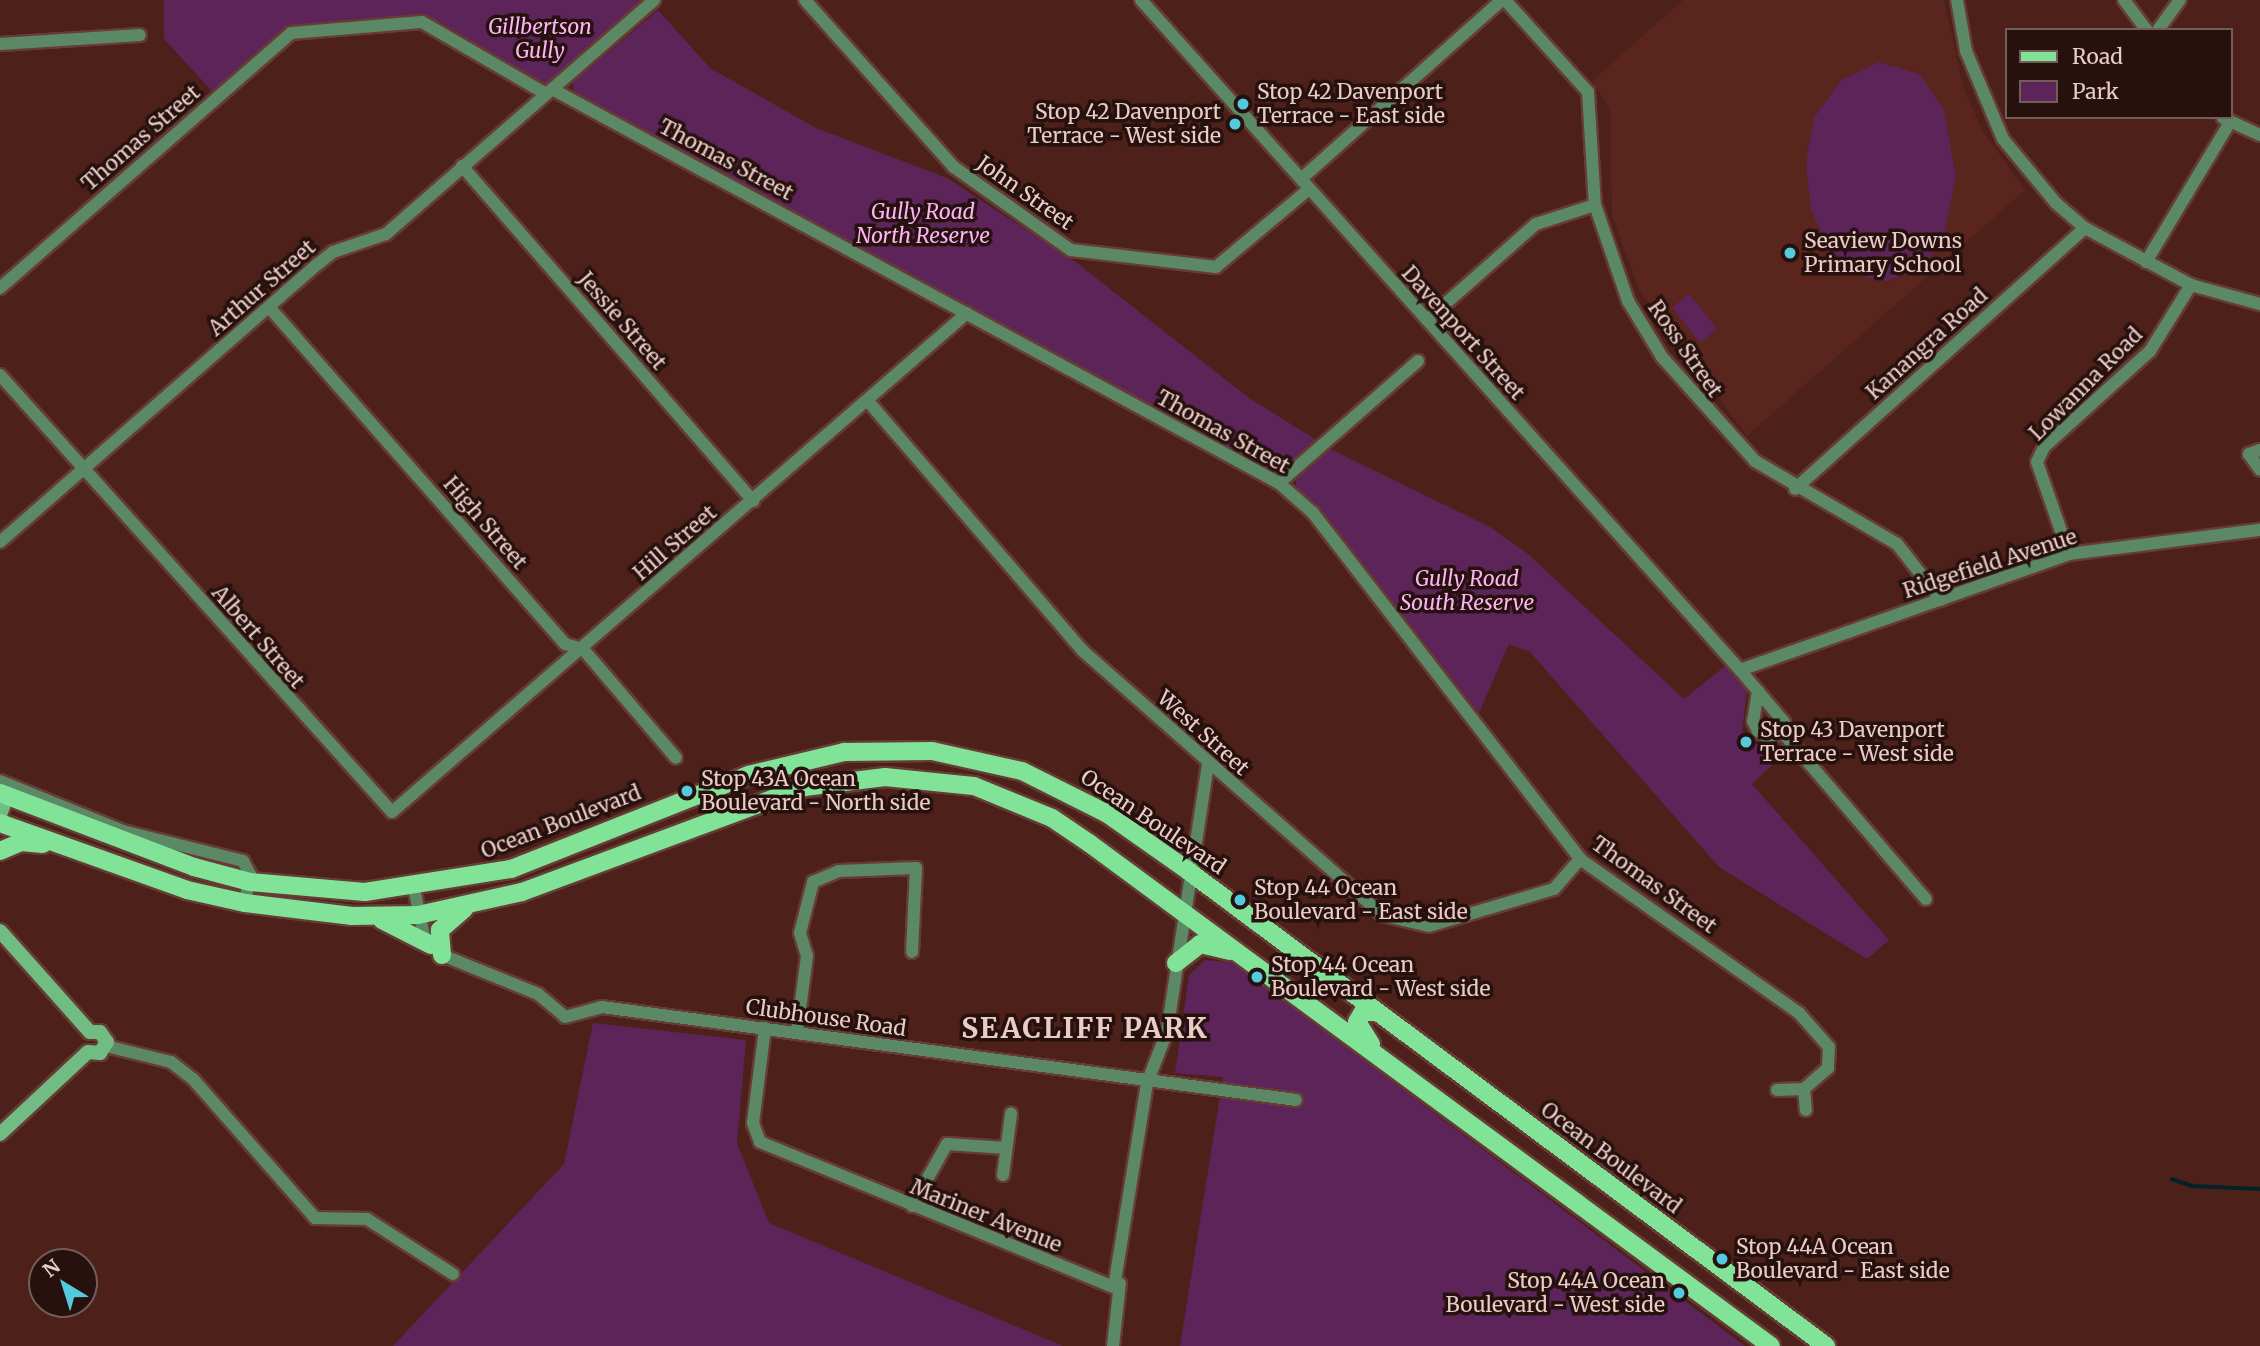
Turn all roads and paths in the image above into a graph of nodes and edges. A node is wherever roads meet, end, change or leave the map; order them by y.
1 (654, 0) edge
2 (804, 0) edge
3 (1141, 0) edge
4 (1504, 0) edge
5 (1957, 0) edge
6 (2124, 0) edge
7 (2180, 0) edge
8 (2145, 28) edge
9 (2159, 28) edge
10 (140, 35) dead end
11 (0, 44) edge
12 (549, 92) junction
13 (2226, 120) edge
14 (2260, 135) edge
15 (462, 166) junction
16 (1305, 184) junction
17 (1595, 205) junction
18 (2085, 228) junction
19 (2146, 262) junction
20 (2191, 285) junction
21 (0, 288) edge
22 (2260, 304) edge
23 (269, 307) junction
24 (967, 313) junction
25 (1427, 320) junction
26 (1418, 361) dead end
27 (0, 375) edge
28 (867, 400) junction
29 (2260, 450) edge
30 (84, 469) junction
31 (2260, 470) edge
32 (1279, 483) junction
33 (1795, 489) junction
34 (753, 501) junction
35 (2260, 530) edge
36 (0, 542) edge
37 (2069, 554) junction
38 (1941, 600) junction
39 (583, 649) junction
40 (1740, 670) junction
41 (1758, 691) junction
42 (1783, 733) junction
43 (676, 758) dead end
44 (1208, 764) junction
45 (2, 790) edge
46 (408, 802) joint
47 (0, 815) edge
48 (0, 823) edge
49 (64, 846) junction
50 (0, 851) edge
51 (1580, 859) junction
52 (1187, 870) junction
53 (250, 882) junction
54 (414, 888) junction
55 (1926, 898) dead end
56 (245, 903) junction
57 (472, 903) junction
58 (1184, 911) junction
59 (418, 915) junction
60 (365, 916) junction
61 (0, 931) edge
62 (437, 950) junction
63 (912, 952) dead end
64 (1176, 963) junction
65 (1261, 968) junction
66 (1375, 1012) junction
67 (765, 1028) junction
68 (90, 1032) junction
69 (796, 1032) junction
70 (106, 1046) junction
71 (88, 1052) junction
72 (1394, 1066) junction
73 (1147, 1083) junction
74 (1804, 1089) junction
75 (1777, 1090) dead end
76 (1296, 1100) dead end
77 (1806, 1111) dead end
78 (1011, 1114) dead end
79 (0, 1134) edge
80 (1006, 1148) junction
81 (1003, 1175) dead end
82 (912, 1206) junction
83 (453, 1274) dead end
84 (1120, 1283) junction
85 (1113, 1346) edge
86 (1770, 1346) edge
87 (1826, 1346) edge

1 - 12 street, Arthur Street
2 - 16 street, John Street
3 - 16 street, Davenport Street
4 - 16 street, John Street
4 - 17 street, Ross Street
5 - 18 street
6 - 8 street
7 - 9 street
10 - 11 street
12 - 15 street, Arthur Street
12 - 21 street, Thomas Street
12 - 24 street, Thomas Street
13 - 14 street
13 - 19 street
15 - 23 street, Arthur Street
15 - 34 street, Jessie Street
16 - 25 street, Davenport Street
17 - 25 street
17 - 33 street, Ross Street
18 - 19 street
18 - 33 street, Kanangra Road
19 - 20 street
20 - 22 street
20 - 37 street, Lowanna Road
23 - 30 street, Arthur Street
23 - 39 street, High Street
24 - 28 street, Hill Street
24 - 32 street, Thomas Street
25 - 40 street, Davenport Street
26 - 32 street
27 - 30 street
28 - 34 street, Hill Street
28 - 44 street, West Street
29 - 31 street
30 - 36 street, Arthur Street
30 - 46 street, Albert Street
32 - 51 street, Thomas Street
33 - 38 street, Ross Street
34 - 39 street, Hill Street
35 - 37 street, Ridgefield Avenue
37 - 38 street, Ridgefield Avenue
38 - 40 street, Ridgefield Avenue
39 - 43 street, High Street
39 - 46 street, Hill Street
40 - 41 street, Davenport Street
41 - 42 street, Davenport Street
41 - 42 street
42 - 55 street, Davenport Street
44 - 51 street, West Street
44 - 52 street
45 - 47 street
45 - 53 main road, Ocean Boulevard
48 - 49 main road
49 - 50 main road
49 - 56 main road
51 - 74 street, Thomas Street
52 - 54 main road, Ocean Boulevard
52 - 58 street
52 - 66 main road, Ocean Boulevard
53 - 54 main road, Ocean Boulevard
53 - 56 street
54 - 59 street
56 - 60 main road
57 - 58 main road
57 - 59 main road
57 - 62 main road
58 - 64 street
58 - 65 main road
59 - 60 main road
59 - 62 street
60 - 62 main road
61 - 68 street
62 - 67 street, Clubhouse Road
63 - 69 street
64 - 65 main road
64 - 73 street
65 - 72 main road
66 - 72 main road
66 - 87 main road, Ocean Boulevard
67 - 69 street, Clubhouse Road
67 - 82 street, Mariner Avenue
68 - 70 street
68 - 71 street
69 - 73 street, Clubhouse Road
70 - 71 street
70 - 83 street
71 - 79 street
72 - 86 main road
73 - 76 street, Clubhouse Road
73 - 84 street
74 - 75 street
74 - 77 street
78 - 80 street
80 - 81 street
80 - 82 street
82 - 84 street, Mariner Avenue
84 - 85 street

